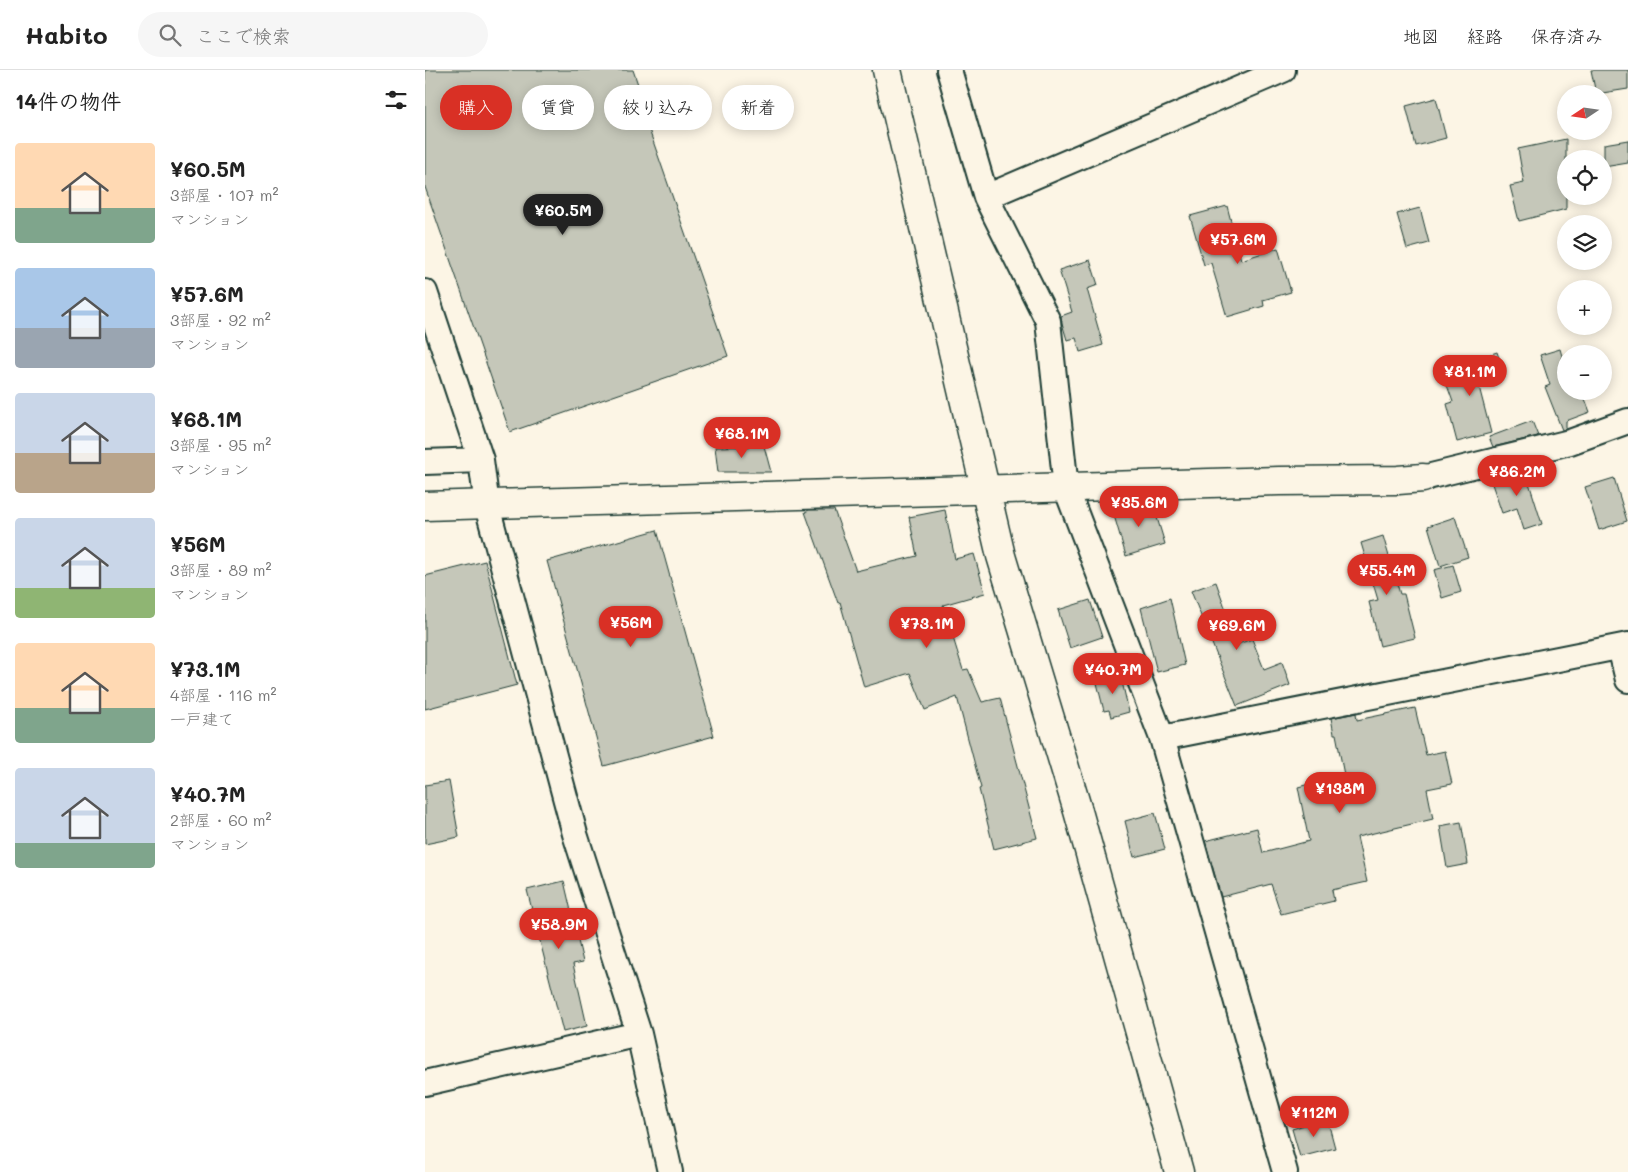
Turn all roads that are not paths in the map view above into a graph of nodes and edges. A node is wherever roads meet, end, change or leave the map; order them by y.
1 (887, 70) edge
2 (949, 70) edge
3 (1283, 70) edge
4 (986, 197) junction
5 (425, 292) edge
6 (1628, 421) edge
7 (481, 460) junction
8 (425, 462) edge
9 (1423, 478) joint
10 (1066, 488) junction
11 (985, 490) junction
12 (425, 506) edge
13 (487, 506) junction
14 (1624, 646) edge
15 (1628, 680) edge
16 (1161, 738) junction
17 (639, 1034) junction
18 (425, 1083) edge
19 (670, 1172) edge
20 (1179, 1172) edge
21 (1285, 1172) edge

1 - 11 street
2 - 4 street
3 - 4 street
4 - 10 street
5 - 7 street
6 - 9 street
7 - 8 street
7 - 13 street
9 - 10 street
10 - 11 street
10 - 16 street
11 - 13 street
11 - 20 street
12 - 13 street
13 - 17 street
14 - 15 street
14 - 16 street
16 - 21 street
17 - 18 street
17 - 19 street

